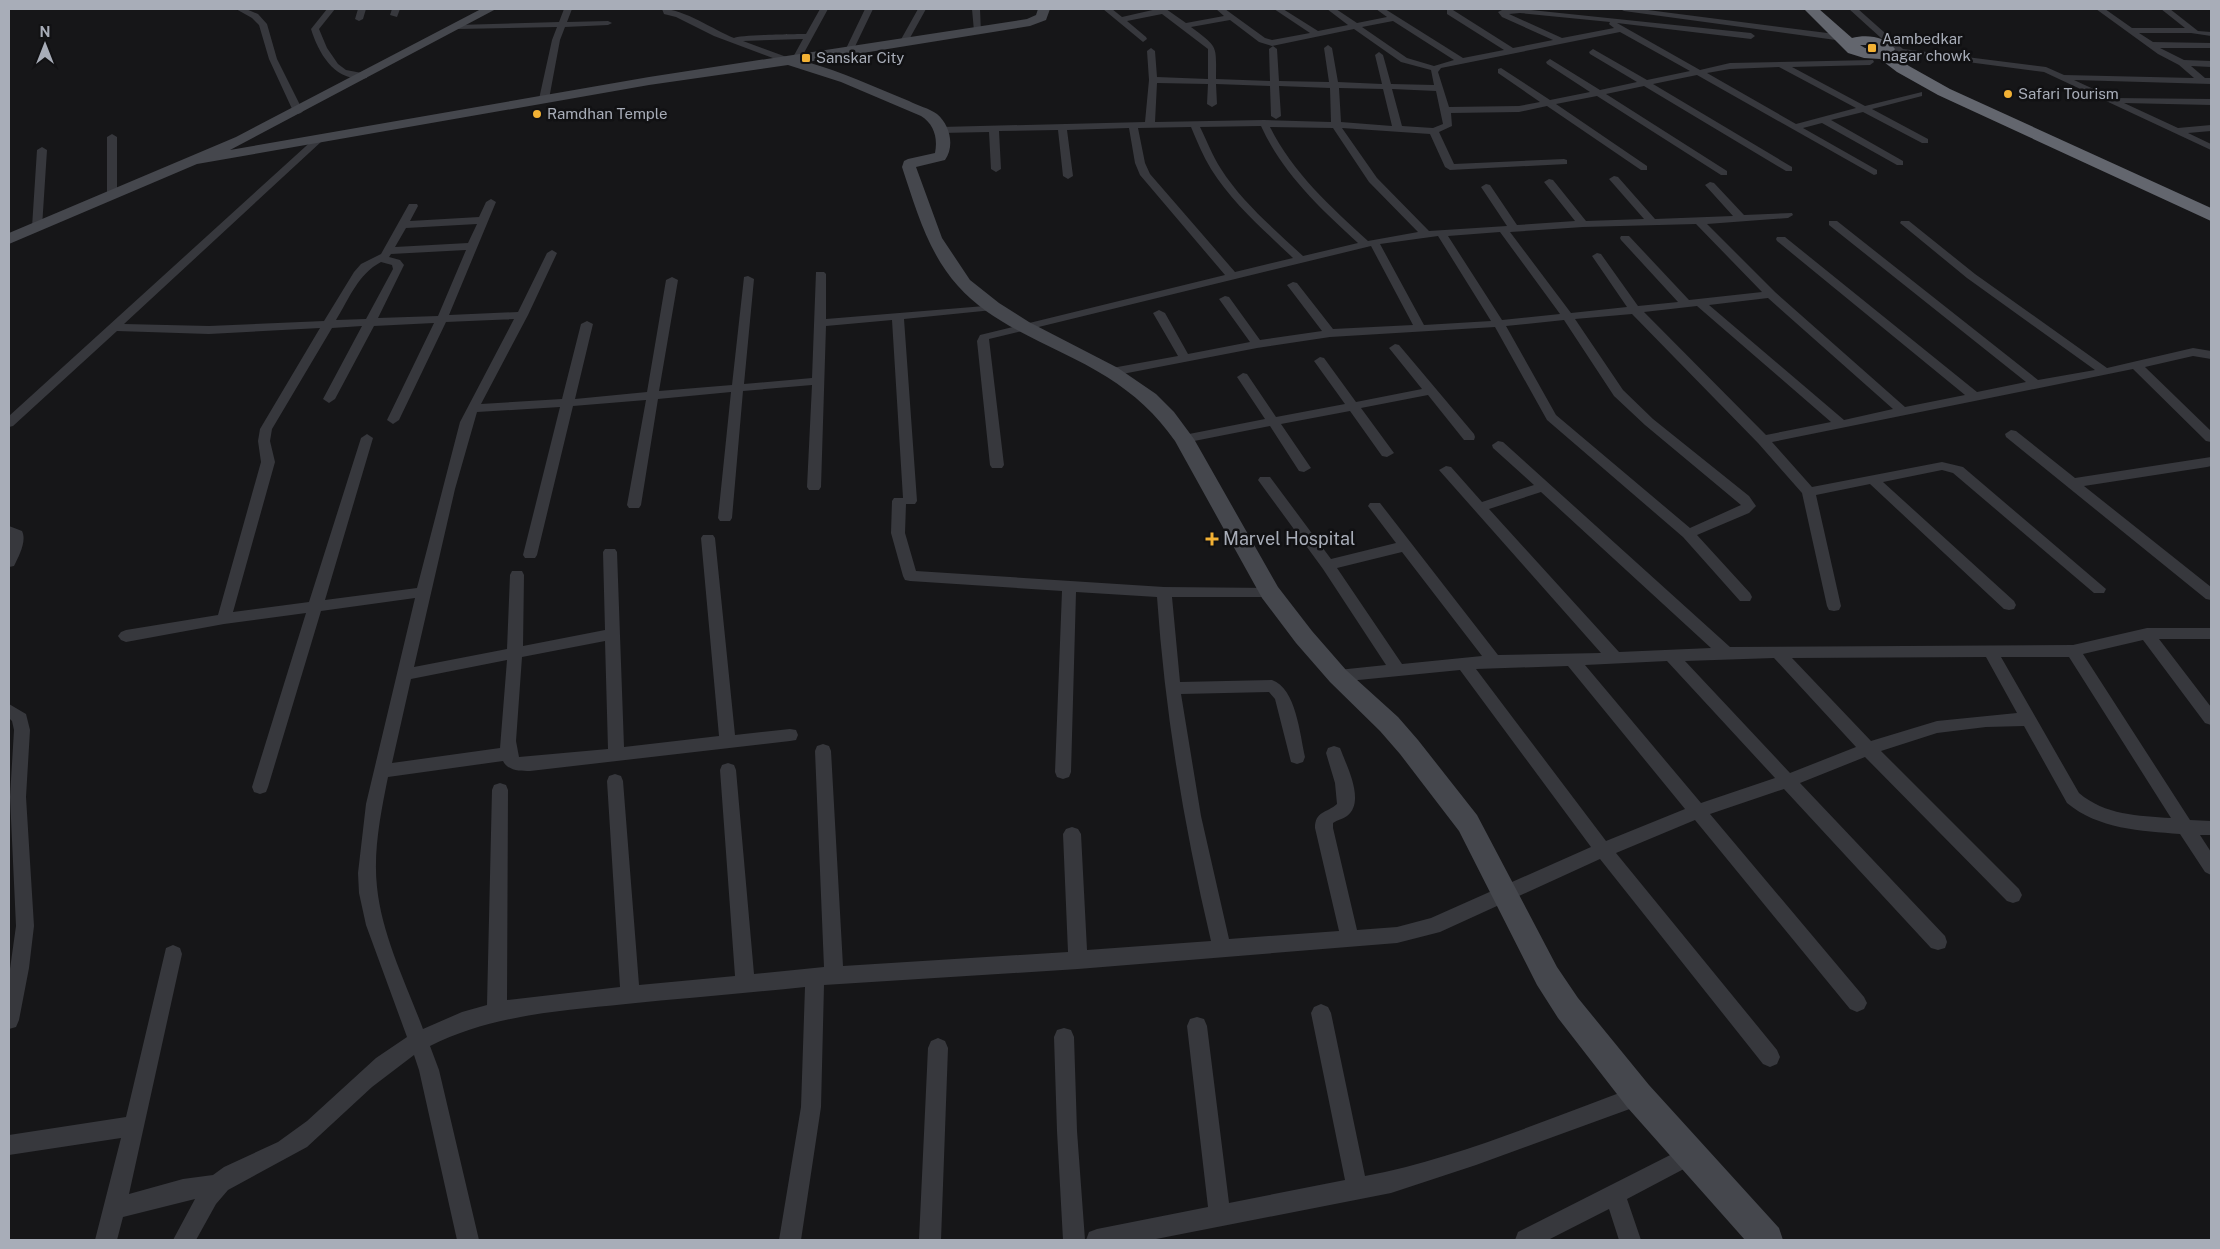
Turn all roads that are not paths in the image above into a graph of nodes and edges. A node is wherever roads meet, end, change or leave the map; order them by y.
1 (240, 9) edge
2 (332, 9) edge
3 (362, 9) edge
4 (490, 9) edge
5 (568, 9) edge
6 (666, 9) edge
7 (824, 9) edge
8 (869, 9) edge
9 (922, 9) edge
10 (976, 9) edge
11 (1044, 9) edge
12 (1054, 9) edge
13 (1107, 9) edge
14 (1220, 9) edge
15 (1278, 9) edge
16 (1331, 9) edge
17 (1380, 9) edge
18 (1624, 9) edge
19 (1811, 9) edge
20 (2100, 9) edge
21 (2165, 9) edge
22 (1163, 10) edge
23 (1520, 10) edge
24 (1450, 12) dead end
25 (1847, 12) edge
26 (1232, 17) junction
27 (1395, 18) junction
28 (359, 19) dead end
29 (1606, 19) junction
30 (1121, 20) junction
31 (560, 24) junction
32 (608, 24) dead end
33 (1184, 26) junction
34 (1356, 26) junction
35 (457, 27) junction
36 (1621, 29) junction
37 (2129, 30) junction
38 (978, 31) junction
39 (2195, 32) junction
40 (1317, 34) junction
41 (2211, 34) edge
42 (808, 36) junction
43 (1750, 36) dead end
44 (729, 39) junction
45 (1143, 39) dead end
46 (1561, 41) junction
47 (1847, 41) junction
48 (903, 43) junction
49 (2151, 45) junction
50 (2211, 45) edge
51 (1273, 48) dead end
52 (1328, 48) dead end
53 (1150, 51) dead end
54 (1511, 51) junction
55 (1593, 52) dead end
56 (1880, 52) junction
57 (846, 54) junction
58 (1379, 55) dead end
59 (1461, 60) junction
60 (795, 61) junction
61 (1550, 62) dead end
62 (1779, 63) junction
63 (2182, 63) junction
64 (2211, 64) edge
65 (1435, 69) junction
66 (1500, 72) dead end
67 (1696, 72) junction
68 (364, 76) junction
69 (2059, 77) junction
70 (1153, 80) junction
71 (1213, 80) junction
72 (2207, 81) edge
73 (1275, 82) junction
74 (1645, 83) junction
75 (1334, 84) junction
76 (1387, 86) junction
77 (1440, 88) junction
78 (1597, 93) junction
79 (1919, 94) junction
80 (544, 99) junction
81 (2110, 100) junction
82 (2211, 102) edge
83 (1549, 103) junction
84 (1212, 104) dead end
85 (1864, 109) junction
86 (1445, 110) junction
87 (298, 111) junction
88 (1276, 116) dead end
89 (1824, 120) junction
90 (1194, 123) junction
91 (1264, 123) junction
92 (1133, 124) junction
93 (1150, 124) junction
94 (1336, 124) junction
95 (1062, 126) junction
96 (1795, 127) junction
97 (2211, 128) edge
98 (994, 129) junction
99 (1398, 129) junction
100 (941, 130) junction
101 (1434, 131) junction
102 (2175, 131) junction
103 (112, 137) dead end
104 (2211, 138) edge
105 (319, 139) junction
106 (2193, 139) junction
107 (1925, 141) dead end
108 (2211, 146) edge
109 (42, 150) dead end
110 (197, 160) junction
111 (1564, 162) dead end
112 (1900, 162) dead end
113 (1450, 167) junction
114 (1644, 168) dead end
115 (1789, 169) dead end
116 (996, 170) dead end
117 (1874, 172) dead end
118 (1724, 173) dead end
119 (1068, 176) dead end
120 (1614, 179) dead end
121 (1456, 180) dead end
122 (1549, 182) dead end
123 (1710, 185) dead end
124 (1486, 187) dead end
125 (112, 195) junction
126 (491, 202) dead end
127 (413, 206) dead end
128 (1788, 214) dead end
129 (2211, 215) edge
130 (1741, 218) junction
131 (484, 220) junction
132 (1698, 221) junction
133 (1653, 222) junction
134 (1833, 222) dead end
135 (1905, 223) dead end
136 (1583, 224) junction
137 (404, 225) junction
138 (37, 227) junction
139 (1508, 228) junction
140 (1440, 233) junction
141 (2211, 233) edge
142 (1426, 234) junction
143 (1625, 238) dead end
144 (1781, 238) dead end
145 (9, 239) edge
146 (1370, 243) junction
147 (472, 246) junction
148 (552, 253) dead end
149 (385, 255) junction
150 (1597, 256) dead end
151 (1301, 260) junction
152 (820, 274) dead end
153 (1234, 277) junction
154 (748, 279) dead end
155 (672, 280) dead end
156 (1293, 285) dead end
157 (1772, 294) junction
158 (1225, 298) dead end
159 (1700, 303) junction
160 (1686, 304) junction
161 (993, 308) junction
162 (1635, 310) junction
163 (1159, 313) dead end
164 (522, 315) junction
165 (898, 316) junction
166 (1568, 317) junction
167 (442, 319) junction
168 (370, 322) junction
169 (820, 323) junction
170 (327, 324) junction
171 (586, 324) dead end
172 (1498, 324) junction
173 (1023, 326) junction
174 (116, 327) junction
175 (1420, 328) junction
176 (1330, 333) junction
177 (1257, 344) junction
178 (1395, 348) dead end
179 (2211, 355) edge
180 (1185, 358) junction
181 (1320, 361) dead end
182 (2136, 365) junction
183 (1112, 372) junction
184 (2105, 372) junction
185 (1243, 377) dead end
186 (819, 381) junction
187 (2036, 384) junction
188 (738, 388) junction
189 (1430, 391) junction
190 (653, 396) junction
191 (1975, 397) junction
192 (329, 399) dead end
193 (568, 403) junction
194 (1354, 406) junction
195 (472, 408) junction
196 (1902, 411) junction
197 (393, 420) dead end
198 (9, 423) edge
199 (1273, 423) junction
200 (1841, 424) junction
201 (2011, 434) dead end
202 (1468, 437) dead end
203 (367, 438) dead end
204 (2211, 438) edge
205 (1184, 439) junction
206 (1763, 440) junction
207 (1498, 446) dead end
208 (1387, 453) dead end
209 (2211, 461) edge
210 (997, 465) dead end
211 (1304, 468) dead end
212 (1446, 470) dead end
213 (1872, 479) junction
214 (1265, 480) dead end
215 (2072, 483) junction
216 (814, 487) dead end
217 (1542, 487) junction
218 (1808, 492) junction
219 (634, 505) dead end
220 (1375, 506) dead end
221 (1480, 507) junction
222 (725, 518) dead end
223 (9, 531) edge
224 (1688, 534) junction
225 (708, 538) dead end
226 (1405, 546) junction
227 (610, 552) dead end
228 (530, 555) dead end
229 (9, 562) edge
230 (1328, 565) junction
231 (517, 575) dead end
232 (1069, 587) junction
233 (2099, 589) dead end
234 (423, 592) junction
235 (1164, 592) junction
236 (1270, 592) junction
237 (2211, 595) edge
238 (1745, 597) dead end
239 (2008, 605) dead end
240 (317, 606) junction
241 (1834, 606) dead end
242 (224, 619) junction
243 (2211, 633) edge
244 (612, 634) junction
245 (2147, 634) junction
246 (126, 636) dead end
247 (2073, 651) junction
248 (1991, 653) junction
249 (515, 654) junction
250 (1726, 654) junction
251 (1779, 654) junction
252 (1670, 655) junction
253 (1614, 657) junction
254 (1572, 660) junction
255 (1494, 661) junction
256 (1463, 663) junction
257 (1397, 669) junction
258 (404, 675) junction
259 (1338, 676) junction
260 (1172, 688) junction
261 (9, 710) edge
262 (2029, 719) junction
263 (2211, 719) edge
264 (790, 735) dead end
265 (728, 743) junction
266 (1868, 749) junction
267 (823, 751) dead end
268 (1334, 753) dead end
269 (508, 754) junction
270 (616, 755) junction
271 (1297, 757) dead end
272 (728, 770) dead end
273 (383, 771) junction
274 (1064, 772) dead end
275 (615, 781) dead end
276 (1787, 781) junction
277 (260, 787) dead end
278 (500, 790) dead end
279 (1696, 812) junction
280 (2184, 827) junction
281 (2211, 828) edge
282 (1072, 834) dead end
283 (1603, 850) junction
284 (2211, 866) edge
285 (1504, 893) junction
286 (2013, 895) dead end
287 (1350, 939) junction
288 (1938, 942) dead end
289 (1222, 948) junction
290 (173, 954) dead end
291 (15, 955) edge
292 (1078, 960) junction
293 (825, 976) junction
294 (745, 983) junction
295 (630, 995) junction
296 (1857, 1003) dead end
297 (497, 1010) junction
298 (1320, 1013) dead end
299 (9, 1020) edge
300 (1197, 1026) dead end
301 (1064, 1038) dead end
302 (420, 1040) junction
303 (938, 1048) dead end
304 (1770, 1057) dead end
305 (1638, 1096) junction
306 (134, 1126) junction
307 (9, 1145) edge
308 (1690, 1155) junction
309 (218, 1185) junction
310 (1357, 1189) junction
311 (1615, 1194) junction
312 (115, 1209) junction
313 (1220, 1215) junction
314 (106, 1240) edge
315 (184, 1240) edge
316 (468, 1240) edge
317 (790, 1240) edge
318 (930, 1240) edge
319 (1074, 1240) edge
320 (1097, 1240) edge
321 (1526, 1240) edge
322 (1630, 1240) edge
323 (1767, 1240) edge

1 - 87 street
2 - 68 street
3 - 28 street
4 - 35 street
5 - 31 street
6 - 44 street
7 - 42 street
8 - 57 street
9 - 48 street
10 - 38 street
11 - 38 street
12 - 57 street
13 - 30 street
14 - 26 street
15 - 40 street
16 - 34 street
17 - 27 street
18 - 47 street
19 - 47 highway
20 - 37 street
21 - 39 street
22 - 30 street
22 - 33 street
23 - 29 street
23 - 46 street
24 - 54 street
25 - 56 highway
25 - 56 street
26 - 33 street
26 - 40 street
27 - 34 street
27 - 59 street
29 - 36 street
29 - 43 street
30 - 45 street
31 - 32 street
31 - 35 street
31 - 80 street
33 - 71 street
34 - 40 street
34 - 65 street
35 - 68 street
36 - 46 street
36 - 67 street
37 - 39 street
37 - 49 street
38 - 48 street
39 - 41 street
39 - 50 street
42 - 44 street
42 - 60 street
44 - 60 street
46 - 54 street
47 - 56 highway
48 - 57 street
49 - 50 street
49 - 63 street
51 - 73 street
52 - 75 street
53 - 70 street
54 - 59 street
55 - 74 street
56 - 62 street
56 - 69 street
56 - 79 highway
56 - 129 highway
57 - 60 street
58 - 76 street
59 - 65 street
60 - 80 street
60 - 100 street
61 - 78 street
62 - 67 street
62 - 85 street
63 - 64 street
63 - 72 street
65 - 77 street
66 - 83 street
67 - 74 street
67 - 96 street
68 - 87 street
69 - 72 street
69 - 81 street
70 - 71 street
70 - 93 street
71 - 73 street
71 - 84 street
73 - 75 street
73 - 88 street
74 - 78 street
74 - 115 street
75 - 76 street
75 - 94 street
76 - 77 street
76 - 99 street
77 - 86 street
78 - 83 street
78 - 118 street
79 - 85 street
79 - 141 highway
80 - 105 street
81 - 82 street
81 - 102 street
83 - 86 street
83 - 114 street
85 - 89 street
85 - 107 street
86 - 101 street
87 - 110 street
89 - 96 street
89 - 112 street
90 - 91 street
90 - 93 street
90 - 151 street
91 - 94 street
91 - 146 street
92 - 93 street
92 - 95 street
92 - 153 street
94 - 99 street
94 - 142 street
95 - 98 street
95 - 119 street
96 - 117 street
97 - 102 street
98 - 100 street
98 - 116 street
99 - 101 street
100 - 161 street
101 - 113 street
102 - 106 street
103 - 125 street
104 - 106 street
105 - 110 street
105 - 174 street
106 - 108 street
109 - 138 street
110 - 125 street
111 - 113 street
113 - 121 street
120 - 133 street
122 - 136 street
123 - 130 street
124 - 139 street
125 - 138 street
126 - 131 street
127 - 137 street
128 - 130 street
130 - 132 street
131 - 137 street
131 - 147 street
132 - 133 street
132 - 157 street
133 - 136 street
134 - 187 street
135 - 184 street
136 - 139 street
137 - 149 street
138 - 145 street
139 - 140 street
139 - 166 street
140 - 142 street
140 - 172 street
142 - 146 street
143 - 160 street
144 - 191 street
146 - 151 street
146 - 175 street
147 - 149 street
147 - 167 street
148 - 164 street
149 - 168 street
149 - 170 street
150 - 162 street
151 - 153 street
152 - 169 street
153 - 173 street
154 - 188 street
155 - 190 street
156 - 176 street
157 - 159 street
157 - 196 street
158 - 177 street
159 - 160 street
159 - 200 street
160 - 162 street
161 - 165 street
161 - 173 street
162 - 166 street
162 - 206 street
163 - 180 street
164 - 167 street
164 - 195 street
165 - 169 street
165 - 232 street
166 - 172 street
166 - 224 street
167 - 168 street
167 - 197 street
168 - 170 street
168 - 192 street
169 - 186 street
170 - 174 street
170 - 242 street
171 - 193 street
172 - 175 street
172 - 224 street
173 - 183 street
173 - 210 street
174 - 198 street
175 - 176 street
176 - 177 street
177 - 180 street
178 - 189 street
179 - 182 street
180 - 183 street
181 - 194 street
182 - 184 street
182 - 204 street
183 - 205 street
184 - 187 street
185 - 199 street
186 - 188 street
186 - 216 street
187 - 191 street
188 - 190 street
188 - 222 street
189 - 194 street
189 - 202 street
190 - 193 street
190 - 219 street
191 - 196 street
193 - 195 street
193 - 228 street
194 - 199 street
194 - 208 street
195 - 234 street
196 - 200 street
199 - 205 street
199 - 211 street
200 - 206 street
201 - 215 street
203 - 240 street
205 - 236 street
206 - 218 street
207 - 217 street
209 - 215 street
212 - 221 street
213 - 218 street
213 - 233 street
213 - 239 street
214 - 230 street
215 - 237 street
217 - 221 street
217 - 250 street
218 - 241 street
220 - 226 street
221 - 253 street
223 - 229 street
224 - 238 street
225 - 265 street
226 - 230 street
226 - 255 street
227 - 244 street
230 - 257 street
231 - 249 street
232 - 235 street
232 - 274 street
234 - 240 street
234 - 258 street
235 - 236 street
235 - 260 street
236 - 259 street
240 - 242 street
240 - 277 street
242 - 246 street
243 - 245 street
244 - 249 street
244 - 270 street
245 - 247 street
245 - 263 street
247 - 248 street
247 - 280 street
248 - 251 street
248 - 262 street
249 - 258 street
249 - 269 street
250 - 251 street
250 - 252 street
251 - 266 street
252 - 253 street
252 - 276 street
253 - 254 street
254 - 255 street
254 - 279 street
255 - 256 street
256 - 257 street
256 - 283 street
257 - 259 street
258 - 273 street
259 - 285 street
260 - 271 street
260 - 289 street
261 - 291 street
262 - 266 street
262 - 280 street
264 - 265 street
265 - 270 street
266 - 276 street
266 - 286 street
267 - 293 street
268 - 287 street
269 - 270 street
269 - 273 street
272 - 294 street
273 - 302 street
275 - 295 street
276 - 279 street
276 - 288 street
278 - 297 street
279 - 283 street
279 - 296 street
280 - 281 street
280 - 284 street
282 - 292 street
283 - 285 street
283 - 304 street
285 - 287 street
285 - 305 street
287 - 289 street
289 - 292 street
290 - 306 street
291 - 299 street
292 - 293 street
293 - 294 street
293 - 317 street
294 - 295 street
295 - 297 street
297 - 302 street
298 - 310 street
300 - 313 street
301 - 319 street
302 - 309 street
302 - 316 street
303 - 318 street
305 - 308 street
305 - 310 street
306 - 307 street
306 - 312 street
308 - 311 street
308 - 323 street
309 - 312 street
309 - 315 street
310 - 313 street
311 - 321 street
311 - 322 street
312 - 314 street
313 - 320 street

